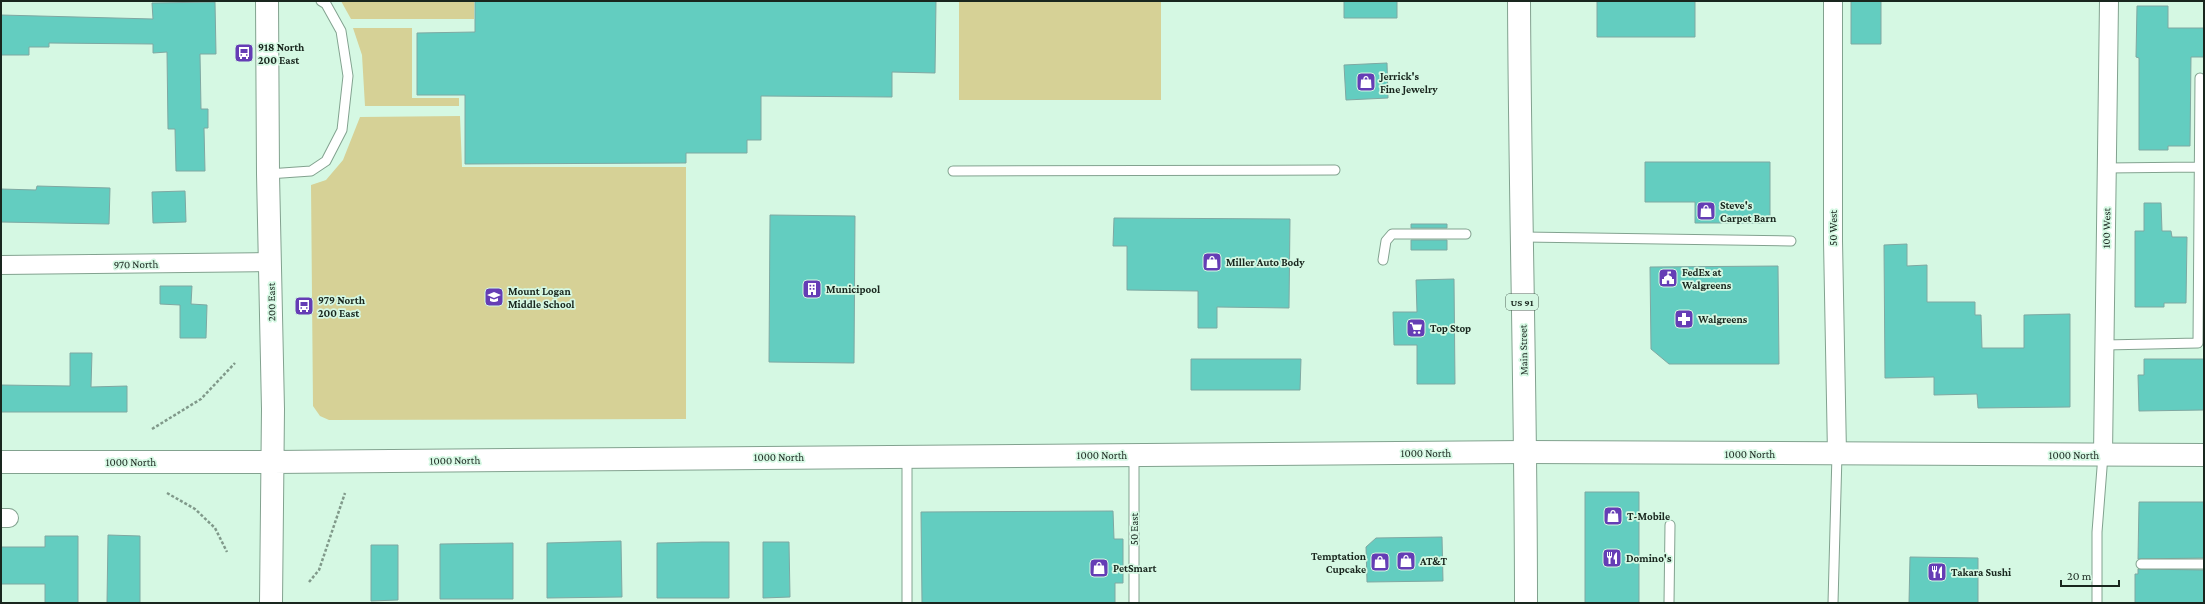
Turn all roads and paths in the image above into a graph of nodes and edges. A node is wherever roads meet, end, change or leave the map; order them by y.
1 (267, 1) edge
2 (321, 1) edge
3 (1520, 1) edge
4 (1834, 1) edge
5 (2109, 1) edge
6 (2200, 78) dead end
7 (2200, 167) junction
8 (2107, 168) junction
9 (1335, 170) dead end
10 (953, 171) dead end
11 (268, 174) junction
12 (1466, 234) dead end
13 (1520, 237) junction
14 (1791, 241) dead end
15 (1383, 260) dead end
16 (270, 262) junction
17 (1, 265) edge
18 (2104, 345) junction
19 (235, 363) dead end
20 (152, 429) dead end
21 (1526, 452) junction
22 (1836, 454) junction
23 (1134, 455) junction
24 (2103, 455) junction
25 (2204, 455) edge
26 (907, 456) junction
27 (1, 462) edge
28 (273, 462) junction
29 (346, 492) dead end
30 (167, 493) dead end
31 (1670, 525) dead end
32 (227, 552) dead end
33 (2141, 564) dead end
34 (2204, 564) edge
35 (309, 582) dead end
36 (271, 603) edge
37 (907, 603) edge
38 (1134, 603) edge
39 (1526, 603) edge
40 (1669, 603) edge
41 (1834, 603) edge
42 (2097, 603) edge

1 - 11 street, 200 East
2 - 11 lane
3 - 13 street, Main Street / US 91
4 - 22 street, 50 West
5 - 8 street, 100 West
6 - 7 lane
7 - 8 lane
7 - 18 lane
8 - 18 street, 100 West
9 - 10 lane
11 - 16 street, 200 East
12 - 15 lane
13 - 14 lane
13 - 21 street, Main Street / US 91
16 - 17 street, 970 North
16 - 28 street, 200 East
18 - 24 street, 100 West
19 - 20 path
21 - 22 street, 1000 North
21 - 23 street, 1000 North
21 - 39 street, Main Street / US 91
22 - 24 street, 1000 North
22 - 41 lane
23 - 26 street, 1000 North
23 - 38 lane, 50 East
24 - 25 street, 1000 North
24 - 42 lane
26 - 28 street, 1000 North
26 - 37 lane
27 - 28 street, 1000 North
28 - 36 street, 200 East
29 - 35 path
30 - 32 path
31 - 40 lane
33 - 34 lane

